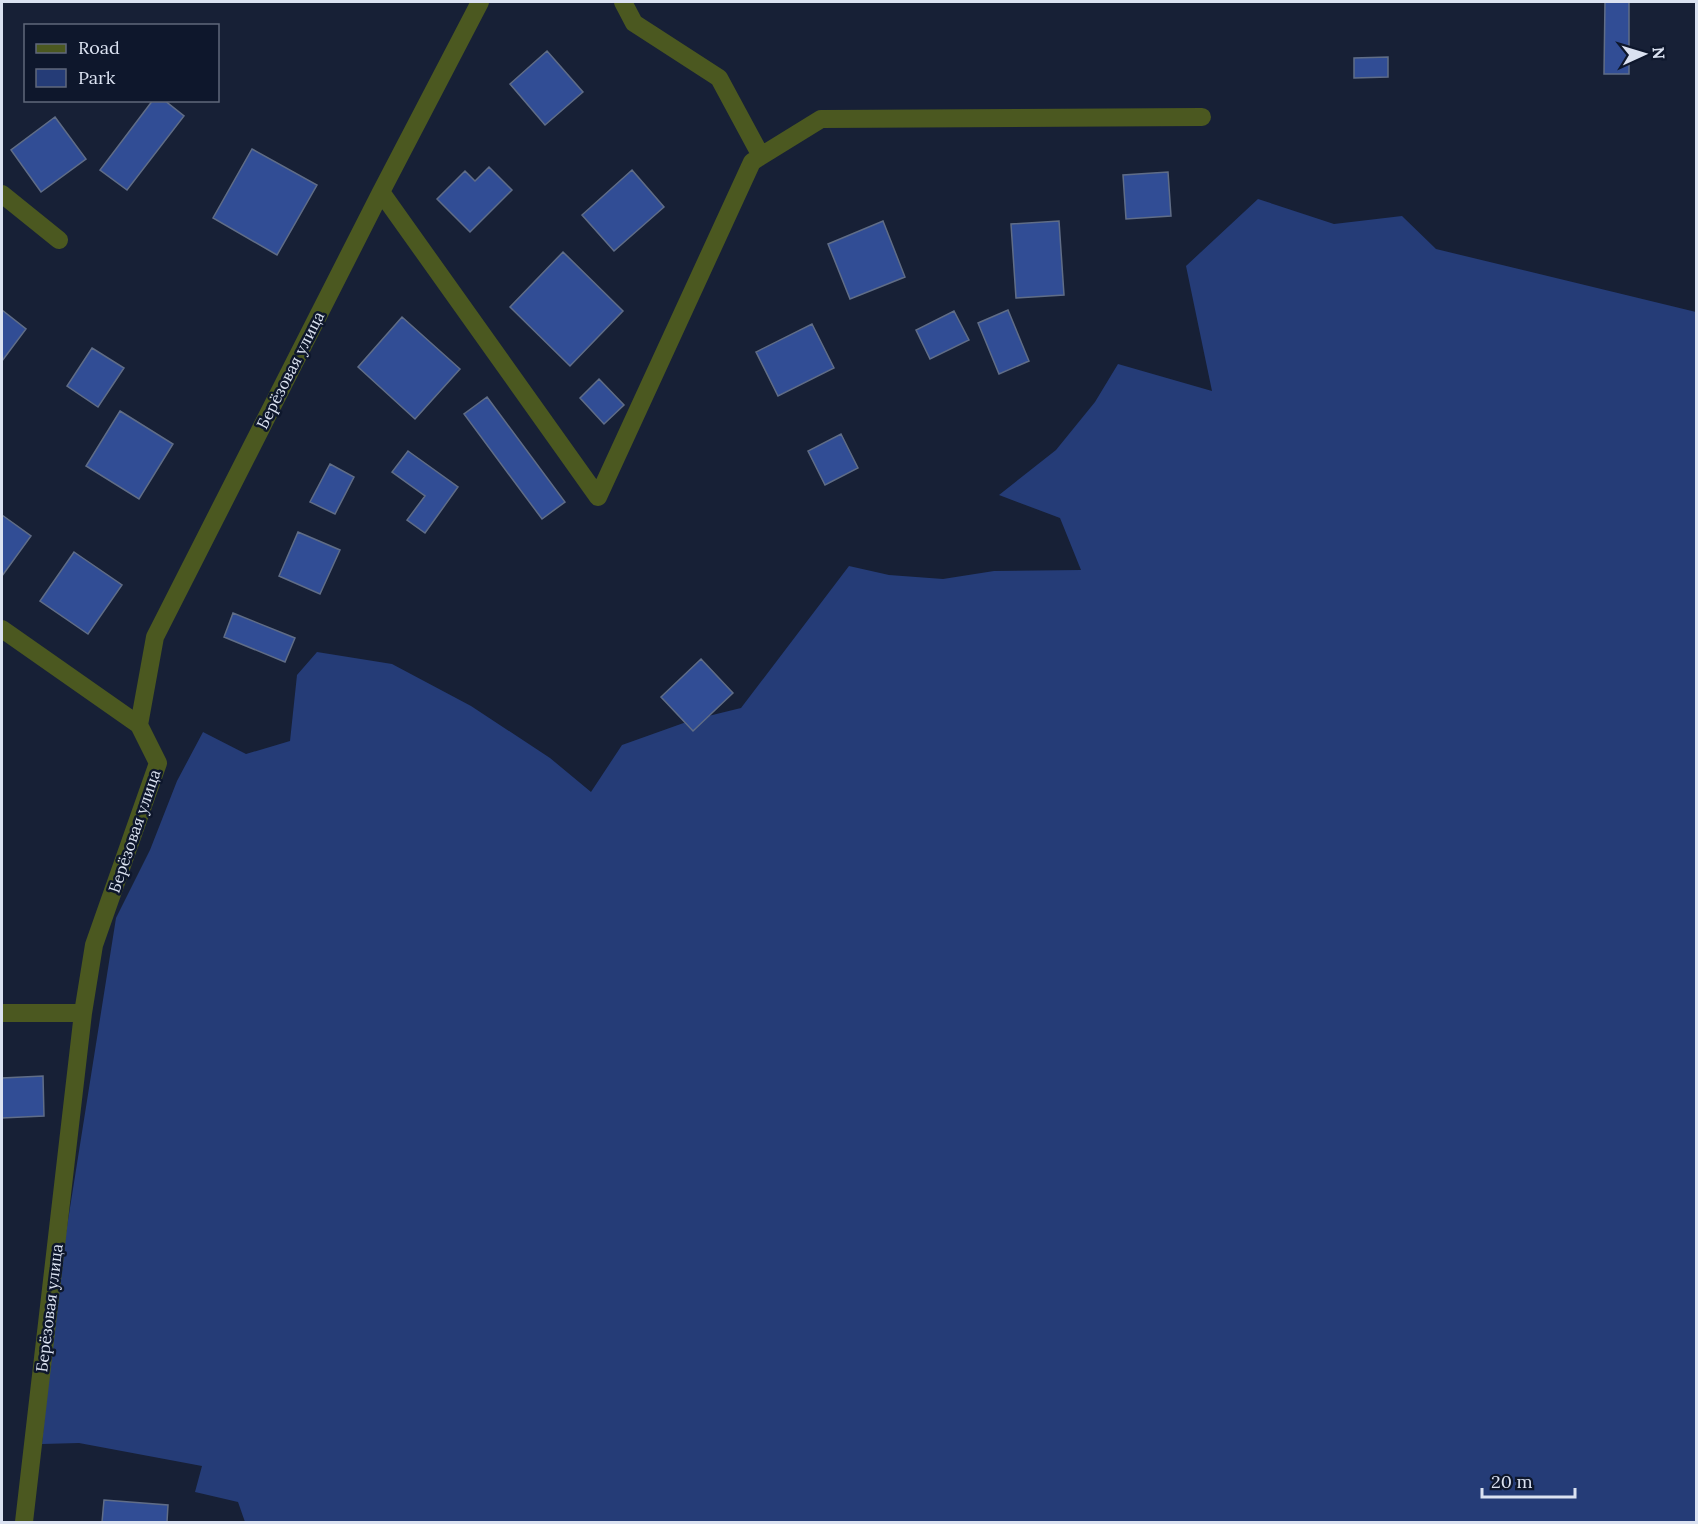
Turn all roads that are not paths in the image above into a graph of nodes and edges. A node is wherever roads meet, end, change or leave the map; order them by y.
1 (480, 2) edge
2 (622, 2) edge
3 (1202, 117) dead end
4 (761, 156) junction
5 (381, 192) junction
6 (2, 194) edge
7 (59, 240) dead end
8 (2, 629) edge
9 (139, 725) junction
10 (2, 1013) edge
11 (83, 1013) junction
12 (24, 1522) edge

1 - 5 street, Берёзовая улица
2 - 4 street
3 - 4 street
4 - 5 street
5 - 9 street, Берёзовая улица
6 - 7 street
8 - 9 street
9 - 11 street, Берёзовая улица
10 - 11 street
11 - 12 street, Берёзовая улица

